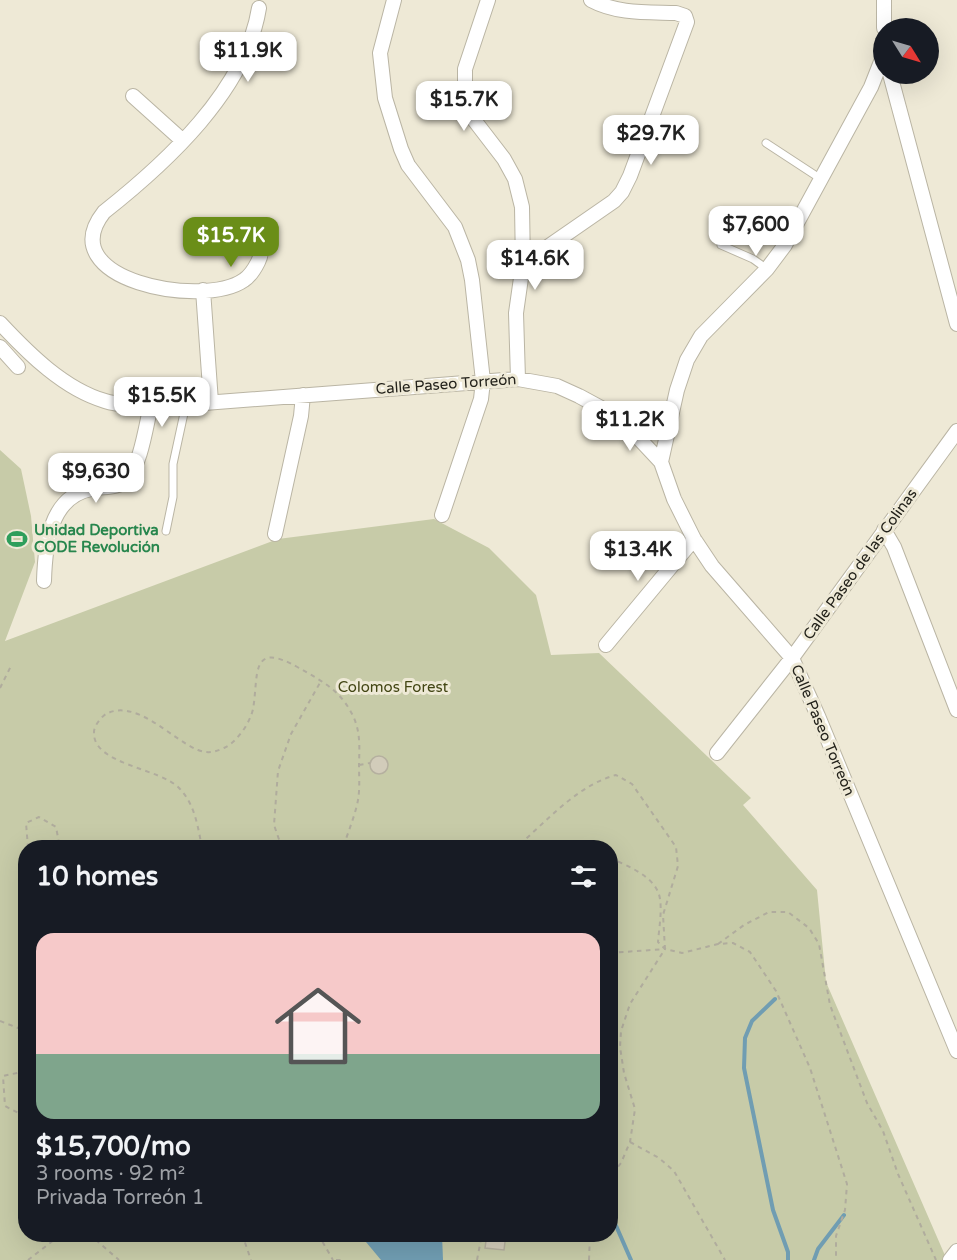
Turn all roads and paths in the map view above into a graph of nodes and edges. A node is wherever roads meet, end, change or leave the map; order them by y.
1 (394, 0) edge
2 (488, 0) edge
3 (591, 0) edge
4 (884, 0) edge
5 (259, 8) dead end
6 (884, 18) edge
7 (873, 82) edge
8 (893, 84) edge
9 (133, 96) dead end
10 (187, 137) junction
11 (766, 143) dead end
12 (821, 179) junction
13 (251, 234) dead end
14 (721, 245) dead end
15 (523, 264) junction
16 (767, 269) junction
17 (951, 282) edge
18 (203, 290) junction
19 (0, 323) edge
20 (957, 324) edge
21 (0, 347) edge
22 (18, 367) dead end
23 (518, 379) junction
24 (483, 381) junction
25 (303, 395) junction
26 (211, 402) junction
27 (186, 404) junction
28 (151, 405) junction
29 (957, 431) edge
30 (660, 462) junction
31 (442, 515) dead end
32 (884, 530) junction
33 (166, 531) dead end
34 (274, 534) dead end
35 (694, 539) junction
36 (44, 581) dead end
37 (606, 645) dead end
38 (792, 658) junction
39 (11, 666) dead end
40 (321, 681) junction
41 (0, 688) edge
42 (957, 710) edge
43 (717, 753) dead end
44 (370, 764) dead end
45 (359, 765) junction
46 (27, 840) edge
47 (58, 840) edge
48 (200, 840) edge
49 (279, 840) edge
50 (345, 840) edge
51 (525, 840) edge
52 (618, 861) edge
53 (718, 944) junction
54 (665, 949) junction
55 (618, 952) edge
56 (0, 1021) edge
57 (18, 1028) edge
58 (957, 1051) edge
59 (18, 1073) edge
60 (18, 1113) edge
61 (630, 1142) junction
62 (618, 1167) edge
63 (50, 1242) edge
64 (98, 1242) edge
65 (245, 1242) edge
66 (323, 1242) edge
67 (480, 1242) edge
68 (590, 1242) edge
69 (957, 1251) edge
70 (28, 1260) edge
71 (118, 1260) edge
72 (251, 1260) edge
73 (335, 1260) edge
74 (342, 1260) edge
75 (477, 1260) edge
76 (589, 1260) edge
77 (725, 1260) edge
78 (836, 1260) edge
79 (936, 1260) edge
80 (950, 1260) edge

1 - 24 street
2 - 15 street
3 - 15 street
4 - 6 street
5 - 10 street
7 - 12 street
8 - 17 street
9 - 10 street
10 - 18 street
11 - 12 lane
12 - 16 street
13 - 18 street
14 - 16 lane
15 - 23 street
16 - 30 street
17 - 20 street
18 - 26 street
19 - 28 street, Calle Paseo Torreón
21 - 22 street
23 - 24 street, Calle Paseo Torreón
23 - 30 street, Calle Paseo Torreón
24 - 25 street, Calle Paseo Torreón
24 - 31 street
25 - 26 street, Calle Paseo Torreón
25 - 34 street
26 - 27 street, Calle Paseo Torreón
27 - 28 street, Calle Paseo Torreón
27 - 33 lane
28 - 36 street
29 - 32 street, Calle Paseo de las Colinas
30 - 35 street, Calle Paseo Torreón
32 - 38 street, Calle Paseo de las Colinas
32 - 42 street
35 - 37 street
35 - 38 street, Calle Paseo Torreón
38 - 43 street, Calle Paseo de las Colinas
38 - 58 street, Calle Paseo Torreón
39 - 41 path
40 - 45 path
40 - 48 path
40 - 49 path
44 - 45 path
45 - 50 path
46 - 47 path
51 - 54 path
52 - 54 path
53 - 54 path
53 - 78 path
53 - 79 path
54 - 55 path
54 - 61 path
56 - 57 path
59 - 60 path
61 - 62 path
61 - 77 path
63 - 70 path
64 - 71 path
65 - 72 path
66 - 73 path
67 - 75 path
68 - 76 path
69 - 80 street
73 - 74 path

